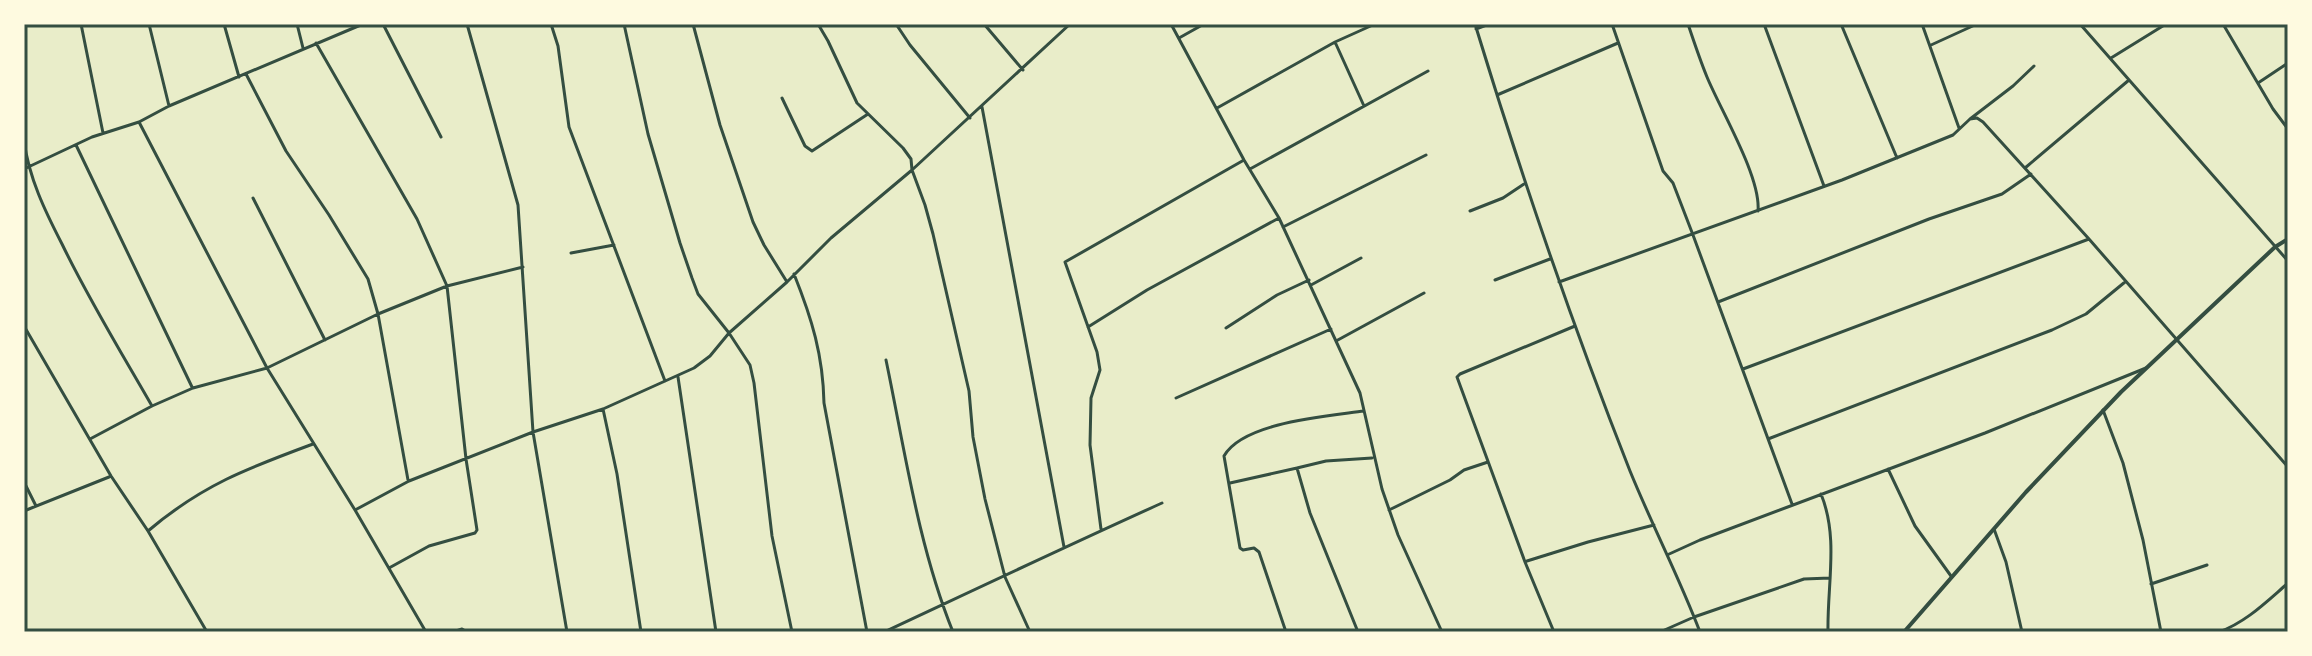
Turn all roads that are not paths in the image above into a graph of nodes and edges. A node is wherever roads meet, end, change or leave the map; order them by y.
1 (81, 24) edge
2 (149, 24) edge
3 (224, 24) edge
4 (297, 24) edge
5 (363, 24) edge
6 (383, 24) edge
7 (467, 24) edge
8 (551, 24) edge
9 (624, 24) edge
10 (693, 24) edge
11 (818, 24) edge
12 (896, 24) edge
13 (984, 24) edge
14 (1070, 24) edge
15 (1171, 24) edge
16 (1204, 24) edge
17 (1375, 24) edge
18 (1489, 24) edge
19 (1612, 24) edge
20 (1688, 24) edge
21 (1764, 24) edge
22 (1841, 24) edge
23 (1922, 24) edge
24 (1977, 24) edge
25 (2080, 24) edge
26 (2166, 24) edge
27 (2223, 24) edge
28 (1475, 27) edge
29 (1179, 39) junction
30 (1335, 42) junction
31 (316, 43) junction
32 (1619, 43) junction
33 (1931, 45) junction
34 (303, 48) junction
35 (2111, 58) junction
36 (2288, 63) edge
37 (2034, 66) dead end
38 (1023, 70) junction
39 (1428, 71) dead end
40 (246, 74) junction
41 (239, 77) junction
42 (2130, 79) junction
43 (2258, 83) junction
44 (1497, 95) junction
45 (782, 98) dead end
46 (169, 106) junction
47 (1364, 106) junction
48 (982, 107) junction
49 (1217, 108) junction
50 (868, 114) junction
51 (970, 118) junction
52 (1970, 119) junction
53 (139, 122) junction
54 (1959, 128) junction
55 (2288, 129) edge
56 (103, 133) junction
57 (441, 137) dead end
58 (24, 141) edge
59 (76, 145) junction
60 (1426, 155) dead end
61 (1897, 158) junction
62 (1244, 160) junction
63 (26, 168) edge
64 (2025, 168) junction
65 (1250, 169) junction
66 (912, 170) junction
67 (2031, 174) junction
68 (1524, 184) junction
69 (1824, 186) junction
70 (253, 198) dead end
71 (1470, 211) dead end
72 (1758, 211) junction
73 (1279, 218) junction
74 (1283, 227) junction
75 (1693, 235) junction
76 (2089, 239) junction
77 (2288, 239) edge
78 (614, 245) junction
79 (2275, 247) junction
80 (571, 253) dead end
81 (1361, 258) dead end
82 (1550, 259) junction
83 (2288, 261) edge
84 (523, 267) junction
85 (794, 274) junction
86 (1495, 280) dead end
87 (2126, 281) junction
88 (787, 282) junction
89 (1310, 282) junction
90 (1559, 282) junction
91 (447, 286) junction
92 (1424, 293) dead end
93 (1718, 302) junction
94 (378, 314) junction
95 (24, 326) edge
96 (1575, 326) junction
97 (1088, 327) junction
98 (1226, 328) dead end
99 (1331, 329) junction
100 (729, 333) junction
101 (325, 340) junction
102 (2177, 340) junction
103 (1336, 341) junction
104 (886, 360) dead end
105 (267, 368) junction
106 (2146, 368) junction
107 (1743, 369) junction
108 (678, 377) junction
109 (665, 381) junction
110 (193, 388) junction
111 (1176, 398) dead end
112 (152, 406) junction
113 (603, 409) junction
114 (2103, 410) junction
115 (1364, 411) junction
116 (533, 432) junction
117 (90, 439) junction
118 (1768, 439) junction
119 (314, 444) junction
120 (1373, 457) junction
121 (466, 459) junction
122 (1488, 462) junction
123 (2288, 467) edge
124 (1297, 468) junction
125 (1888, 469) junction
126 (111, 476) junction
127 (409, 481) junction
128 (24, 482) edge
129 (1230, 483) junction
130 (1821, 494) junction
131 (1162, 503) dead end
132 (1792, 504) junction
133 (36, 506) junction
134 (355, 510) junction
135 (1389, 510) junction
136 (24, 511) edge
137 (1654, 525) junction
138 (1101, 529) junction
139 (1994, 529) junction
140 (148, 531) junction
141 (1064, 547) junction
142 (1667, 555) junction
143 (1525, 562) junction
144 (2207, 565) dead end
145 (389, 568) junction
146 (1951, 576) junction
147 (1005, 577) junction
148 (1830, 578) junction
149 (2151, 584) junction
150 (2287, 584) edge
151 (942, 605) junction
152 (1694, 617) junction
153 (207, 632) edge
154 (426, 632) edge
155 (453, 632) edge
156 (467, 632) edge
157 (567, 632) edge
158 (641, 632) edge
159 (716, 632) edge
160 (792, 632) edge
161 (867, 632) edge
162 (884, 632) edge
163 (953, 632) edge
164 (1030, 632) edge
165 (1286, 632) edge
166 (1358, 632) edge
167 (1442, 632) edge
168 (1554, 632) edge
169 (1660, 632) edge
170 (1700, 632) edge
171 (1828, 632) edge
172 (1904, 632) edge
173 (2022, 632) edge
174 (2161, 632) edge
175 (2219, 632) edge

1 - 56 street
2 - 46 street
3 - 41 street
4 - 34 street
5 - 31 street
6 - 57 street
7 - 84 street
8 - 78 street
9 - 100 street
10 - 88 street
11 - 50 street
12 - 51 street
13 - 38 street
14 - 38 street
15 - 29 street
16 - 29 street
17 - 30 street
18 - 28 street
19 - 32 street
20 - 72 street
21 - 69 street
22 - 61 street
23 - 33 street
24 - 33 street
25 - 35 street
26 - 35 street
27 - 43 street
28 - 44 street
29 - 49 street
30 - 47 street
30 - 49 street
31 - 34 street
31 - 91 street
32 - 44 street
32 - 75 street
33 - 54 street
34 - 40 street
35 - 42 street
36 - 43 street
37 - 52 street
38 - 48 street
39 - 47 street
40 - 41 street
40 - 94 street
41 - 46 street
42 - 64 street
42 - 79 street
43 - 55 street
44 - 68 street
45 - 50 street
46 - 53 street
47 - 65 street
48 - 51 street
48 - 141 street
49 - 62 street
50 - 66 street
51 - 66 street
52 - 54 street
52 - 64 street
53 - 56 street
53 - 105 street
54 - 61 street
56 - 59 street
58 - 63 street
59 - 63 street
59 - 110 street
60 - 74 street
61 - 69 street
62 - 65 street
62 - 97 street
63 - 112 street
64 - 67 street
65 - 73 street
66 - 85 street
66 - 147 street
67 - 76 street
67 - 93 street
68 - 71 street
68 - 82 street
69 - 72 street
70 - 101 street
72 - 75 street
73 - 74 street
73 - 97 street
74 - 89 street
75 - 90 street
75 - 93 street
76 - 87 street
76 - 107 street
77 - 79 street
78 - 80 street
78 - 109 street
79 - 83 street
79 - 102 street
81 - 89 street
82 - 86 street
82 - 90 street
84 - 91 street
84 - 116 street
85 - 88 street
85 - 161 street
87 - 102 street
87 - 118 street
88 - 100 street
89 - 98 street
89 - 99 street
90 - 96 street
91 - 94 street
91 - 121 street
92 - 103 street
93 - 107 street
94 - 101 street
94 - 127 street
95 - 117 street
96 - 122 street
96 - 137 street
97 - 138 street
99 - 103 street
99 - 111 street
100 - 108 street
100 - 160 street
101 - 105 street
102 - 106 street
102 - 123 street
103 - 115 street
104 - 151 street
105 - 110 street
105 - 119 street
106 - 114 street
106 - 125 street
107 - 118 street
108 - 109 street
108 - 159 street
109 - 113 street
110 - 112 street
112 - 117 street
113 - 116 street
113 - 158 street
114 - 139 street
114 - 149 street
115 - 120 street
115 - 129 street
116 - 121 street
116 - 157 street
117 - 126 street
118 - 132 street
119 - 134 street
119 - 140 street
120 - 124 street
120 - 135 street
121 - 127 street
121 - 145 street
122 - 135 street
122 - 143 street
124 - 129 street
124 - 166 street
125 - 130 street
125 - 146 street
126 - 133 street
126 - 140 street
127 - 134 street
128 - 133 street
129 - 165 street
130 - 132 street
130 - 148 street
131 - 138 street
132 - 142 street
133 - 136 street
134 - 145 street
135 - 167 street
137 - 142 street
137 - 143 street
138 - 141 street
139 - 146 street
139 - 173 street
140 - 153 street
141 - 147 street
142 - 152 street
143 - 168 street
144 - 149 street
145 - 154 street
146 - 172 street
147 - 151 street
147 - 164 street
148 - 152 street
148 - 171 street
149 - 174 street
150 - 175 street
151 - 162 street
151 - 163 street
152 - 169 street
152 - 170 street
155 - 156 street

